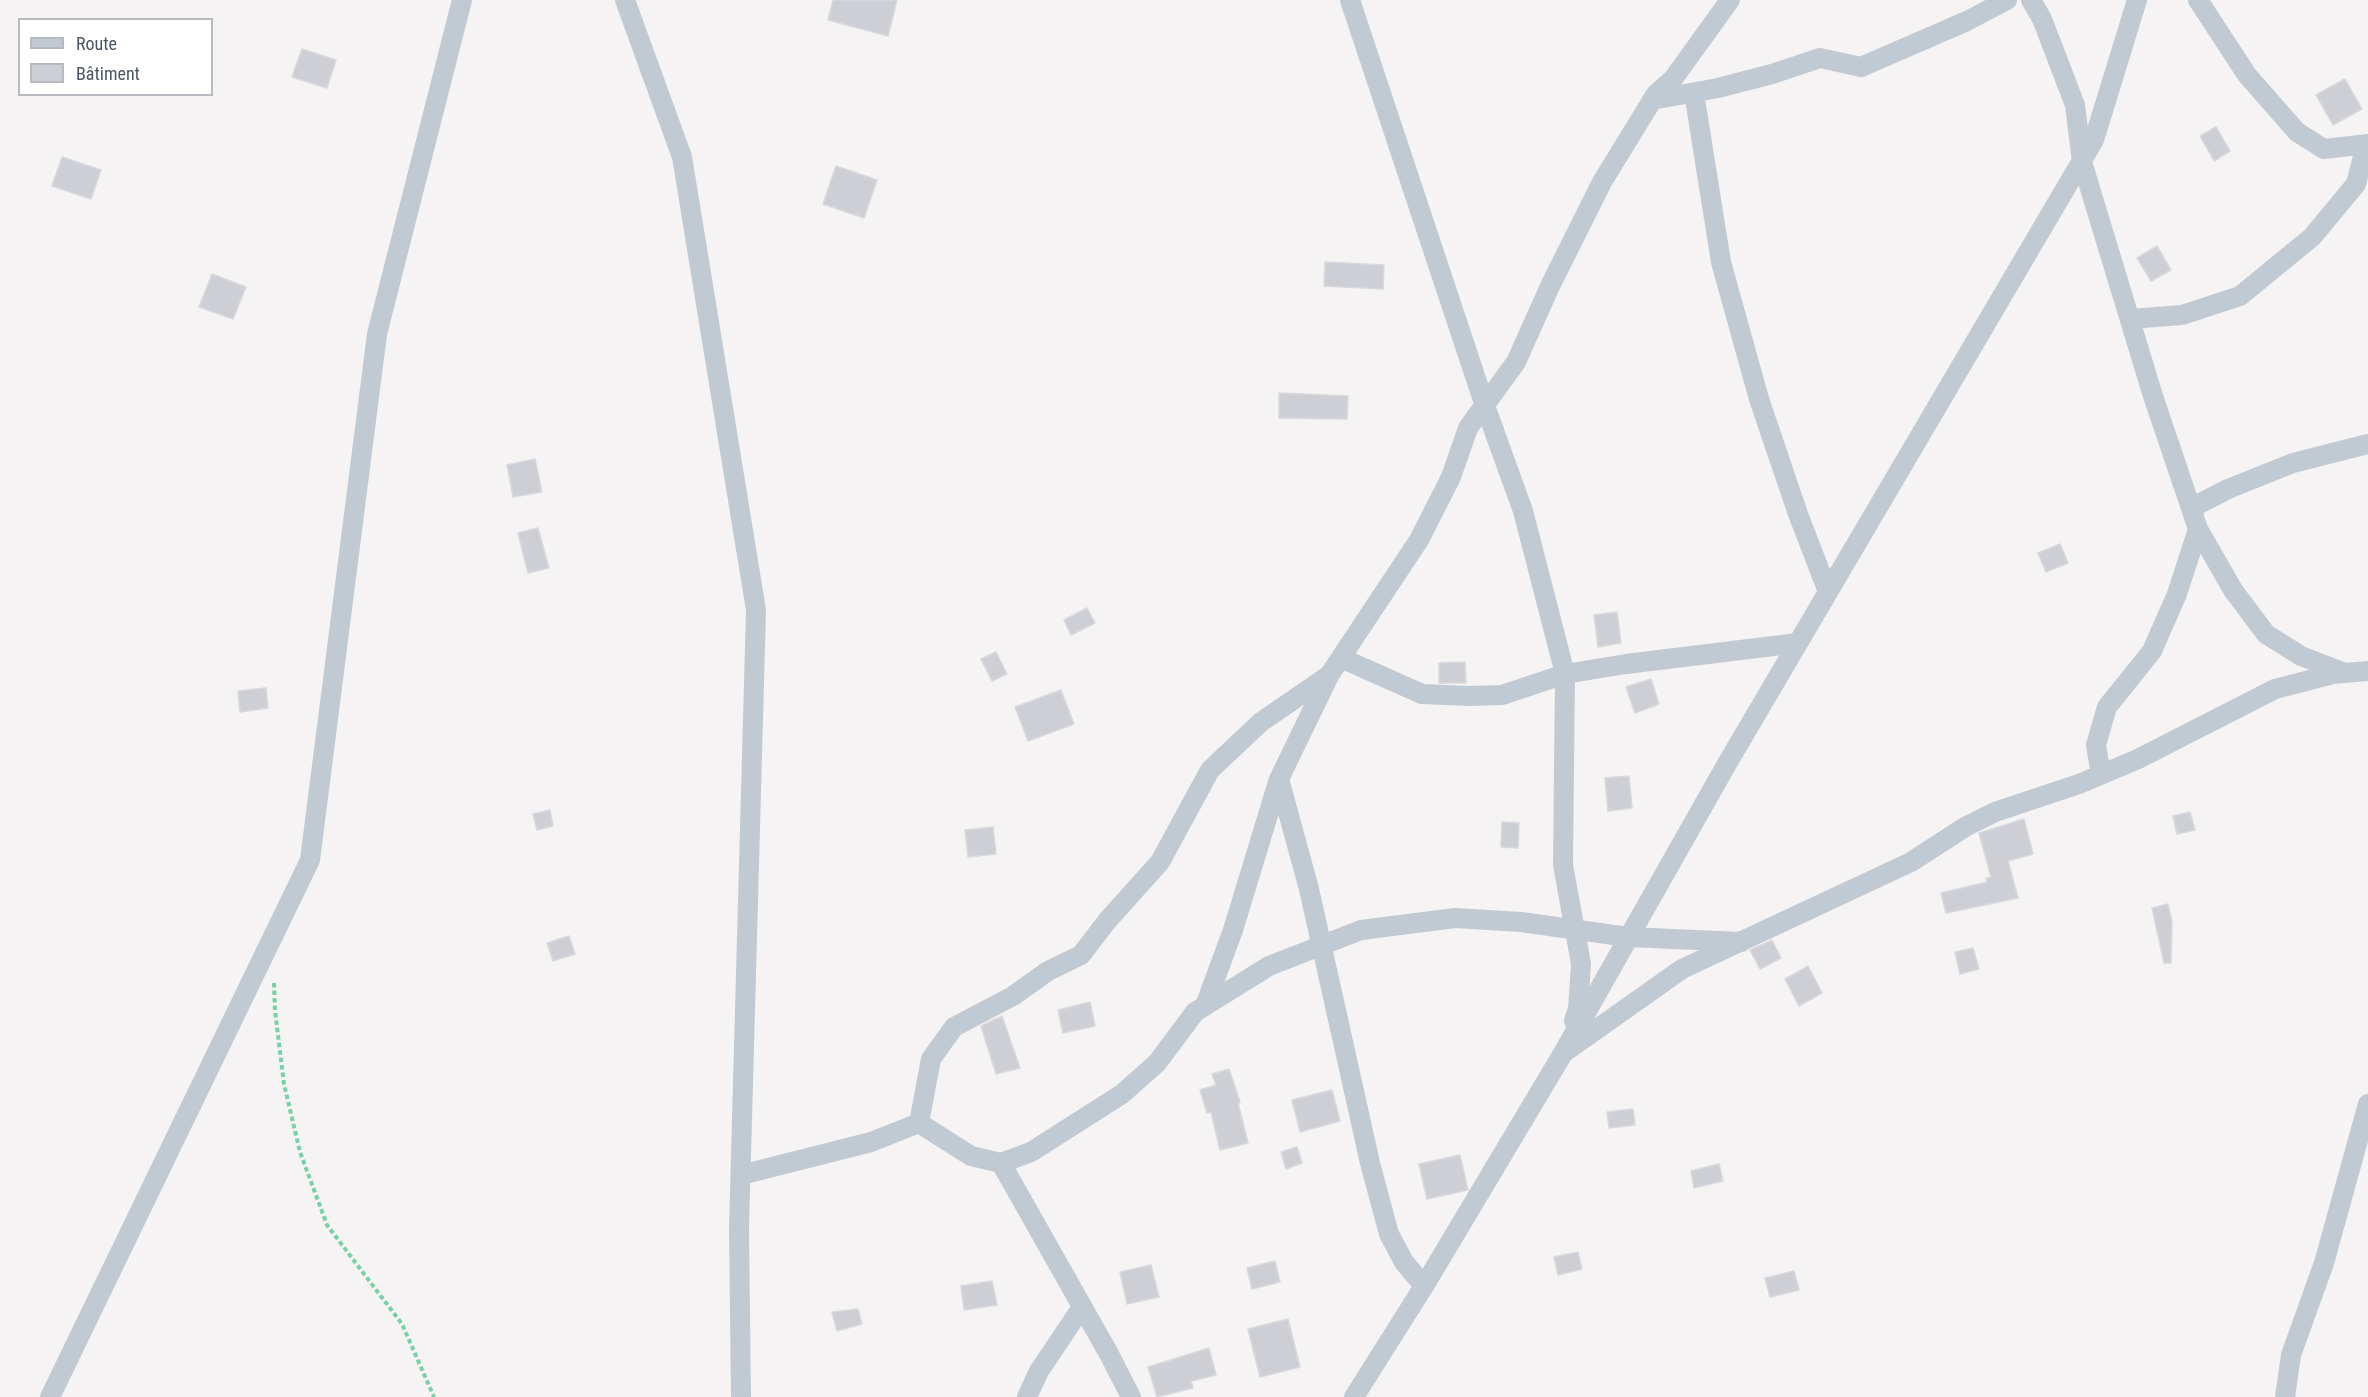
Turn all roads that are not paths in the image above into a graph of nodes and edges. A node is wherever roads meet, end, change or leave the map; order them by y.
1 (462, 0) edge
2 (625, 0) edge
3 (1350, 0) edge
4 (1730, 0) edge
5 (2007, 0) edge
6 (2031, 0) edge
7 (2137, 0) edge
8 (2198, 0) edge
9 (1694, 93) junction
10 (1652, 100) junction
11 (2367, 145) edge
12 (2082, 162) junction
13 (2130, 319) junction
14 (1484, 404) junction
15 (2368, 444) edge
16 (2191, 508) junction
17 (2198, 529) junction
18 (1828, 592) junction
19 (1798, 643) junction
20 (1335, 666) junction
21 (2368, 671) edge
22 (2345, 673) junction
23 (1565, 674) junction
24 (2101, 775) junction
25 (1279, 779) junction
26 (1575, 930) junction
27 (1628, 937) junction
28 (1741, 942) junction
29 (1322, 946) junction
30 (1205, 1006) junction
31 (1562, 1054) junction
32 (2368, 1104) edge
33 (919, 1123) junction
34 (1001, 1163) junction
35 (741, 1175) junction
36 (1424, 1286) junction
37 (1082, 1307) junction
38 (50, 1397) edge
39 (741, 1397) edge
40 (1027, 1397) edge
41 (1131, 1397) edge
42 (1353, 1397) edge
43 (2286, 1397) edge

1 - 38 street
2 - 35 street
3 - 14 street
4 - 10 street
5 - 9 street
6 - 12 street
7 - 12 street
8 - 11 street
9 - 10 street
9 - 18 street
10 - 14 street
11 - 13 street
12 - 13 street
12 - 18 street
13 - 16 street
14 - 20 street
14 - 23 street
15 - 16 street
16 - 17 street
17 - 22 street
17 - 24 street
18 - 19 street
19 - 23 street
19 - 27 street
20 - 23 street
20 - 25 street
20 - 33 street
21 - 22 street
22 - 24 street
23 - 26 street
24 - 28 street
25 - 29 street
25 - 30 street
26 - 27 street
26 - 29 street
26 - 31 street
27 - 28 street
27 - 31 street
28 - 31 street
29 - 30 street
29 - 36 street
30 - 34 street
31 - 36 street
32 - 43 street
33 - 34 street
33 - 35 street
34 - 37 street
35 - 39 street
36 - 42 street
37 - 40 street
37 - 41 street

